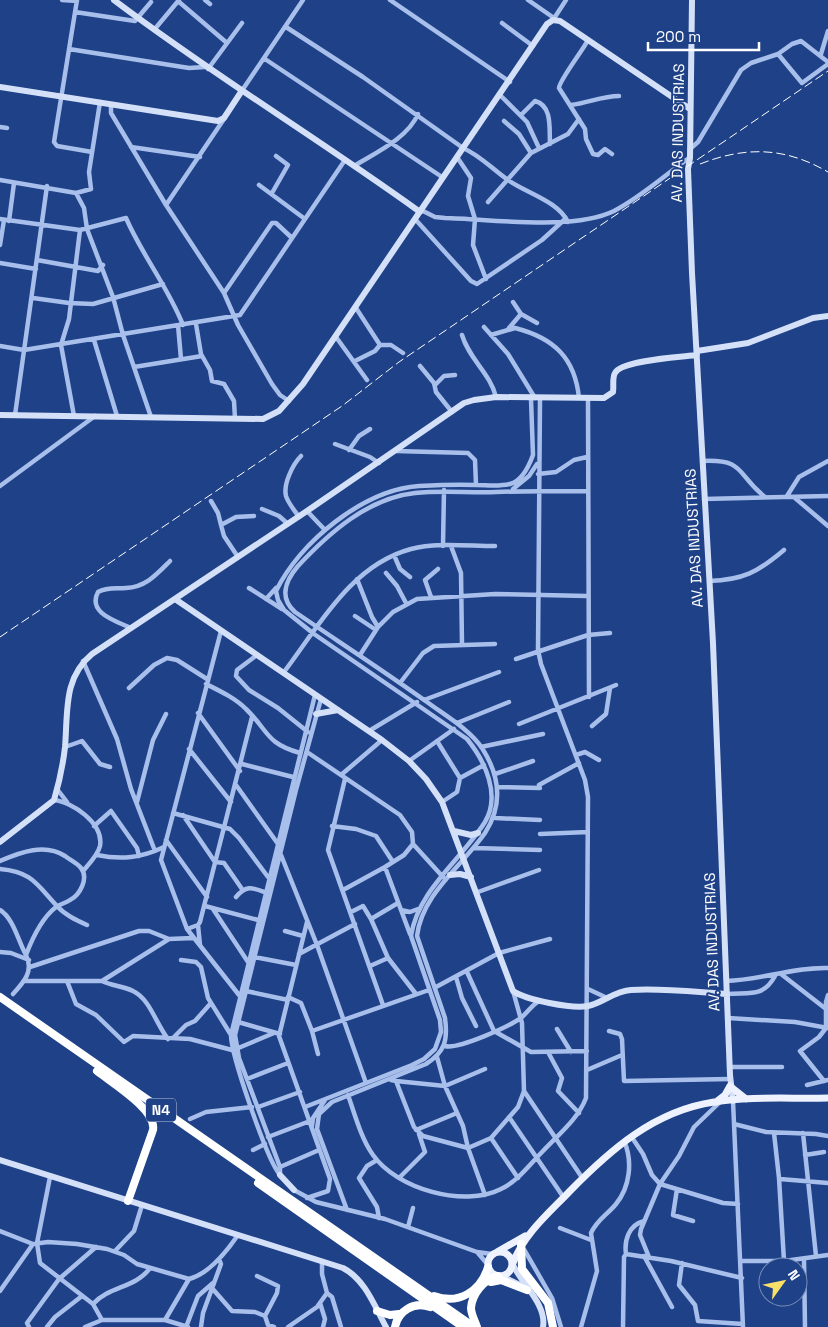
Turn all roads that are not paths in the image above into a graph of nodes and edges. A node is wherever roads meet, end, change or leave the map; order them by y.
1 (62, 0) edge
2 (114, 0) edge
3 (179, 0) edge
4 (205, 0) edge
5 (303, 0) edge
6 (390, 0) edge
7 (528, 0) edge
8 (566, 0) edge
9 (692, 0) edge
10 (77, 1) edge
11 (151, 2) dead end
12 (210, 4) dead end
13 (75, 12) junction
14 (138, 18) junction
15 (553, 19) junction
16 (242, 23) dead end
17 (502, 23) dead end
18 (286, 27) junction
19 (154, 30) junction
20 (828, 31) edge
21 (588, 40) junction
22 (226, 43) junction
23 (533, 46) junction
24 (69, 49) junction
25 (778, 54) junction
26 (820, 54) junction
27 (265, 59) junction
28 (828, 63) edge
29 (206, 68) junction
30 (510, 82) junction
31 (0, 87) edge
32 (242, 92) junction
33 (62, 96) junction
34 (500, 96) junction
35 (619, 96) dead end
36 (100, 102) junction
37 (111, 105) junction
38 (571, 105) junction
39 (690, 109) junction
40 (418, 114) junction
41 (521, 115) junction
42 (224, 118) junction
43 (579, 120) junction
44 (504, 121) dead end
45 (0, 127) edge
46 (7, 128) dead end
47 (391, 142) junction
48 (550, 144) junction
49 (131, 147) junction
50 (464, 148) junction
51 (539, 148) junction
52 (690, 149) junction
53 (92, 152) junction
54 (531, 153) junction
55 (612, 154) dead end
56 (276, 156) dead end
57 (200, 157) junction
58 (457, 157) junction
59 (690, 158) junction
60 (345, 160) junction
61 (354, 166) junction
62 (442, 177) junction
63 (0, 180) edge
64 (508, 180) junction
65 (14, 183) junction
66 (259, 185) dead end
67 (47, 186) junction
68 (76, 193) junction
69 (272, 193) junction
70 (488, 202) dead end
71 (166, 205) junction
72 (420, 211) junction
73 (305, 219) junction
74 (415, 219) junction
75 (475, 219) junction
76 (4, 220) edge
77 (566, 221) junction
78 (41, 226) junction
79 (87, 229) junction
80 (80, 230) junction
81 (292, 238) junction
82 (0, 245) edge
83 (37, 260) junction
84 (0, 263) edge
85 (103, 266) junction
86 (75, 267) junction
87 (36, 269) junction
88 (486, 279) junction
89 (163, 284) junction
90 (224, 293) junction
91 (113, 297) junction
92 (33, 298) junction
93 (513, 302) dead end
94 (69, 303) junction
95 (356, 308) junction
96 (521, 314) junction
97 (828, 316) edge
98 (236, 317) junction
99 (537, 323) dead end
100 (196, 324) junction
101 (180, 325) junction
102 (484, 327) dead end
103 (509, 328) junction
104 (123, 335) junction
105 (462, 335) dead end
106 (491, 335) junction
107 (336, 337) junction
108 (94, 340) junction
109 (61, 345) junction
110 (380, 345) junction
111 (0, 346) edge
112 (24, 350) junction
113 (403, 353) dead end
114 (697, 353) junction
115 (202, 356) junction
116 (180, 360) junction
117 (354, 361) junction
118 (420, 366) dead end
119 (134, 367) junction
120 (455, 374) dead end
121 (367, 380) dead end
122 (434, 385) junction
123 (496, 398) junction
124 (579, 398) junction
125 (536, 399) junction
126 (588, 399) junction
127 (289, 401) junction
128 (452, 412) junction
129 (0, 415) edge
130 (15, 415) junction
131 (74, 416) junction
132 (95, 416) junction
133 (117, 416) junction
134 (151, 417) junction
135 (235, 419) junction
136 (370, 429) dead end
137 (533, 430) junction
138 (539, 430) junction
139 (335, 444) dead end
140 (349, 450) junction
141 (396, 451) junction
142 (301, 456) dead end
143 (588, 456) junction
144 (538, 461) junction
145 (702, 461) junction
146 (828, 461) edge
147 (379, 463) junction
148 (538, 474) junction
149 (444, 485) junction
150 (476, 485) junction
151 (0, 486) edge
152 (496, 489) junction
153 (512, 490) junction
154 (587, 491) junction
155 (444, 492) junction
156 (538, 492) junction
157 (787, 496) junction
158 (828, 496) edge
159 (765, 497) junction
160 (794, 497) junction
161 (704, 499) junction
162 (211, 501) dead end
163 (262, 510) dead end
164 (307, 511) junction
165 (254, 516) dead end
166 (299, 517) junction
167 (288, 524) junction
168 (221, 525) junction
169 (828, 526) edge
170 (325, 530) junction
171 (330, 534) junction
172 (443, 546) junction
173 (451, 546) junction
174 (495, 546) dead end
175 (784, 550) dead end
176 (394, 554) junction
177 (238, 557) junction
178 (170, 561) dead end
179 (294, 568) junction
180 (438, 569) dead end
181 (386, 572) dead end
182 (410, 577) dead end
183 (357, 579) junction
184 (709, 581) junction
185 (280, 583) junction
186 (249, 588) dead end
187 (462, 595) junction
188 (430, 596) junction
189 (539, 596) junction
190 (588, 596) junction
191 (175, 599) junction
192 (266, 599) junction
193 (406, 603) junction
194 (284, 610) junction
195 (355, 616) dead end
196 (131, 628) junction
197 (318, 628) junction
198 (377, 628) junction
199 (221, 631) junction
200 (610, 633) dead end
201 (314, 634) junction
202 (588, 635) junction
203 (495, 644) dead end
204 (462, 645) junction
205 (538, 650) junction
206 (257, 655) junction
207 (360, 655) junction
208 (516, 659) dead end
209 (83, 661) junction
210 (380, 669) junction
211 (284, 672) junction
212 (499, 672) dead end
213 (376, 676) junction
214 (207, 682) junction
215 (400, 683) junction
216 (616, 685) dead end
217 (129, 688) dead end
218 (610, 688) junction
219 (315, 694) junction
220 (589, 697) junction
221 (322, 699) junction
222 (424, 700) junction
223 (415, 702) junction
224 (509, 702) dead end
225 (558, 709) junction
226 (338, 710) junction
227 (198, 713) junction
228 (166, 714) dead end
229 (316, 714) junction
230 (252, 717) junction
231 (457, 723) junction
232 (519, 724) dead end
233 (592, 726) dead end
234 (454, 729) junction
235 (306, 731) junction
236 (369, 732) junction
237 (312, 733) junction
238 (543, 734) dead end
239 (382, 740) junction
240 (437, 741) junction
241 (481, 746) junction
242 (65, 747) junction
243 (189, 749) junction
244 (307, 752) junction
245 (300, 753) junction
246 (576, 755) junction
247 (599, 760) dead end
248 (409, 761) junction
249 (532, 761) dead end
250 (579, 763) junction
251 (242, 764) junction
252 (484, 765) junction
253 (110, 767) dead end
254 (240, 771) junction
255 (495, 774) junction
256 (293, 777) junction
257 (343, 777) junction
258 (460, 778) junction
259 (236, 785) junction
260 (497, 787) junction
261 (57, 789) junction
262 (54, 800) junction
263 (67, 802) junction
264 (231, 802) junction
265 (442, 802) junction
266 (137, 803) junction
267 (173, 813) junction
268 (183, 815) junction
269 (495, 818) junction
270 (540, 820) dead end
271 (94, 826) junction
272 (225, 826) junction
273 (332, 826) junction
274 (454, 831) junction
275 (588, 832) junction
276 (478, 833) junction
277 (540, 834) dead end
278 (166, 840) junction
279 (0, 842) edge
280 (412, 844) junction
281 (277, 846) junction
282 (164, 847) junction
283 (474, 848) junction
284 (540, 850) dead end
285 (153, 852) junction
286 (462, 853) junction
287 (97, 855) junction
288 (281, 855) junction
289 (139, 856) junction
290 (162, 860) junction
291 (464, 860) junction
292 (0, 861) edge
293 (215, 862) junction
294 (393, 862) junction
295 (385, 868) junction
296 (0, 869) edge
297 (539, 870) dead end
298 (83, 872) junction
299 (273, 872) junction
300 (289, 874) junction
301 (450, 875) junction
302 (443, 877) junction
303 (471, 877) junction
304 (268, 878) junction
305 (242, 889) junction
306 (343, 890) junction
307 (264, 892) junction
308 (478, 892) junction
309 (270, 893) junction
310 (207, 897) junction
311 (236, 897) dead end
312 (398, 903) junction
313 (57, 906) junction
314 (205, 906) junction
315 (213, 909) junction
316 (418, 909) junction
317 (0, 910) edge
318 (401, 910) junction
319 (351, 912) junction
320 (371, 919) junction
321 (258, 920) junction
322 (307, 922) junction
323 (355, 924) junction
324 (87, 925) dead end
325 (198, 925) junction
326 (187, 929) junction
327 (285, 931) dead end
328 (303, 936) junction
329 (411, 936) junction
330 (193, 938) junction
331 (168, 939) junction
332 (550, 939) dead end
333 (200, 945) junction
334 (317, 945) junction
335 (0, 952) edge
336 (499, 953) junction
337 (299, 954) junction
338 (254, 957) junction
339 (28, 958) junction
340 (388, 958) junction
341 (181, 960) dead end
342 (248, 962) junction
343 (296, 965) junction
344 (370, 966) junction
345 (30, 967) junction
346 (828, 968) edge
347 (467, 972) junction
348 (781, 974) junction
349 (775, 976) junction
350 (456, 977) junction
351 (25, 981) junction
352 (67, 981) junction
353 (102, 981) junction
354 (726, 981) junction
355 (436, 987) junction
356 (588, 989) junction
357 (429, 990) junction
358 (514, 990) junction
359 (246, 991) junction
360 (14, 994) dead end
361 (416, 994) junction
362 (727, 994) junction
363 (240, 995) junction
364 (828, 996) edge
365 (0, 998) edge
366 (605, 998) junction
367 (288, 999) junction
368 (539, 1001) junction
369 (211, 1003) junction
370 (0, 1004) edge
371 (383, 1005) junction
372 (588, 1006) junction
373 (826, 1009) junction
374 (522, 1017) junction
375 (728, 1018) junction
376 (343, 1020) junction
377 (238, 1022) junction
378 (476, 1026) dead end
379 (827, 1028) edge
380 (557, 1029) dead end
381 (312, 1031) junction
382 (494, 1031) junction
383 (609, 1031) dead end
384 (274, 1033) junction
385 (280, 1034) junction
386 (231, 1035) junction
387 (170, 1038) junction
388 (445, 1046) junction
389 (523, 1049) junction
390 (234, 1050) junction
391 (587, 1051) junction
392 (531, 1052) junction
393 (548, 1052) junction
394 (571, 1052) junction
395 (318, 1054) dead end
396 (622, 1055) junction
397 (437, 1057) junction
398 (523, 1058) junction
399 (288, 1063) junction
400 (730, 1066) junction
401 (782, 1066) dead end
402 (95, 1069) junction
403 (485, 1069) dead end
404 (587, 1070) junction
405 (247, 1079) junction
406 (390, 1080) junction
407 (826, 1080) edge
408 (396, 1081) junction
409 (730, 1082) junction
410 (366, 1083) junction
411 (806, 1084) dead end
412 (445, 1086) junction
413 (524, 1091) junction
414 (300, 1092) junction
415 (348, 1095) junction
416 (328, 1097) junction
417 (828, 1098) edge
418 (733, 1100) junction
419 (748, 1100) junction
420 (718, 1102) junction
421 (255, 1107) junction
422 (305, 1107) junction
423 (457, 1113) junction
424 (579, 1113) junction
425 (509, 1117) junction
426 (190, 1119) dead end
427 (311, 1124) junction
428 (734, 1124) junction
429 (418, 1132) junction
430 (774, 1133) junction
431 (803, 1133) junction
432 (631, 1136) junction
433 (828, 1136) edge
434 (268, 1137) junction
435 (556, 1137) junction
436 (491, 1138) junction
437 (624, 1141) junction
438 (265, 1144) junction
439 (468, 1148) junction
440 (253, 1150) dead end
441 (319, 1150) junction
442 (824, 1152) dead end
443 (805, 1155) junction
444 (537, 1157) junction
445 (0, 1160) edge
446 (377, 1160) junction
447 (280, 1171) junction
448 (50, 1177) junction
449 (399, 1178) junction
450 (518, 1178) junction
451 (582, 1179) junction
452 (780, 1179) junction
453 (809, 1181) junction
454 (828, 1182) edge
455 (660, 1184) junction
456 (677, 1189) junction
457 (294, 1190) joint
458 (485, 1195) junction
459 (306, 1198) junction
460 (564, 1198) junction
461 (128, 1201) junction
462 (738, 1204) junction
463 (142, 1205) junction
464 (413, 1208) dead end
465 (347, 1210) junction
466 (379, 1218) junction
467 (644, 1221) junction
468 (692, 1221) dead end
469 (408, 1227) junction
470 (560, 1228) dead end
471 (0, 1231) edge
472 (40, 1232) junction
473 (238, 1235) junction
474 (591, 1240) junction
475 (48, 1242) junction
476 (518, 1243) junction
477 (35, 1244) junction
478 (96, 1247) junction
479 (115, 1251) junction
480 (477, 1252) junction
481 (494, 1253) junction
482 (626, 1254) junction
483 (828, 1255) edge
484 (646, 1256) junction
485 (816, 1256) junction
486 (784, 1257) edge
487 (808, 1258) edge
488 (219, 1259) junction
489 (322, 1261) junction
490 (741, 1261) junction
491 (758, 1261) edge
492 (513, 1264) junction
493 (682, 1264) junction
494 (488, 1266) junction
495 (150, 1268) junction
496 (257, 1276) dead end
497 (499, 1276) junction
498 (189, 1278) junction
499 (742, 1278) junction
500 (59, 1279) junction
501 (212, 1285) junction
502 (480, 1288) junction
503 (0, 1290) edge
504 (527, 1290) junction
505 (326, 1293) junction
506 (428, 1294) junction
507 (82, 1296) junction
508 (320, 1303) junction
509 (93, 1304) junction
510 (672, 1307) dead end
511 (805, 1307) edge
512 (377, 1311) junction
513 (441, 1312) junction
514 (399, 1314) junction
515 (265, 1316) junction
516 (103, 1320) junction
517 (165, 1320) junction
518 (140, 1321) junction
519 (743, 1326) edge
520 (29, 1327) edge
521 (47, 1327) edge
522 (85, 1327) edge
523 (107, 1327) edge
524 (132, 1327) edge
525 (187, 1327) edge
526 (201, 1327) edge
527 (274, 1327) edge
528 (288, 1327) edge
529 (323, 1327) edge
530 (341, 1327) edge
531 (386, 1327) edge
532 (395, 1327) edge
533 (463, 1327) edge
534 (475, 1327) edge
535 (543, 1327) edge
536 (553, 1327) edge
537 (561, 1327) edge
538 (581, 1327) edge
539 (623, 1327) edge
540 (805, 1327) edge

1 - 10 street
2 - 14 street
3 - 19 street
3 - 22 street
4 - 12 street
5 - 18 street
6 - 30 street
7 - 15 street
8 - 15 street
9 - 39 street, AV. DAS INDUSTRIAS
10 - 13 street
11 - 14 street
13 - 14 street
13 - 24 street
14 - 19 street
15 - 21 street
15 - 23 street
16 - 22 street
17 - 23 street
18 - 27 street
18 - 40 street
19 - 29 street
20 - 26 street
21 - 38 street
21 - 39 street
22 - 29 street
23 - 30 street
24 - 29 street
24 - 33 street
25 - 26 street
25 - 28 street
25 - 52 street
26 - 28 street
27 - 32 street
27 - 47 street
29 - 32 street
30 - 34 street
31 - 33 street
32 - 42 street
32 - 60 street
33 - 36 street
33 - 53 street
34 - 41 street
34 - 50 street
35 - 38 street
36 - 37 street
36 - 53 street
37 - 42 street
37 - 49 street
38 - 43 street
39 - 52 street, AV. DAS INDUSTRIAS
40 - 47 street
40 - 50 street
41 - 48 street
41 - 51 street
42 - 57 street
43 - 48 street
43 - 55 street
44 - 54 street
45 - 46 street
47 - 61 street
47 - 62 street
48 - 51 street
49 - 57 street
49 - 71 street
50 - 58 street
50 - 64 street
51 - 54 street
52 - 59 street, AV. DAS INDUSTRIAS
53 - 68 street
54 - 64 street
56 - 69 street
57 - 71 street
58 - 62 street
58 - 75 street
59 - 77 street
59 - 114 street, AV. DAS INDUSTRIAS
60 - 61 street
60 - 73 street
61 - 72 street
62 - 72 street
63 - 65 street
64 - 70 street
64 - 77 street
65 - 67 street
65 - 76 street
66 - 69 street
67 - 68 street
67 - 78 street
68 - 79 street
69 - 73 street
71 - 90 street
72 - 74 street
72 - 75 street
73 - 81 street
74 - 88 street
74 - 95 street
75 - 77 street
75 - 88 street
76 - 78 street
76 - 82 street
77 - 88 street
78 - 80 street
78 - 83 street
79 - 80 street
79 - 85 street
79 - 89 street
80 - 86 street
81 - 90 street
81 - 98 street
83 - 86 street
83 - 87 street
84 - 87 street
85 - 86 street
85 - 91 street
86 - 94 street
87 - 92 street
89 - 91 street
89 - 101 street
90 - 98 street
91 - 94 street
91 - 104 street
92 - 94 street
92 - 112 street
93 - 96 street
94 - 109 street
95 - 107 street
95 - 110 street
96 - 99 street
96 - 103 street
97 - 114 street
98 - 100 street
98 - 127 street
100 - 101 street
100 - 115 street
101 - 104 street
101 - 116 street
102 - 106 street
103 - 106 street
103 - 124 street
104 - 108 street
104 - 119 street
105 - 123 street
106 - 125 street
107 - 117 street
107 - 127 street
108 - 109 street
108 - 133 street
109 - 112 street
109 - 131 street
110 - 113 street
110 - 117 street
111 - 112 street
112 - 130 street
114 - 126 street
114 - 145 street, AV. DAS INDUSTRIAS
115 - 116 street
115 - 135 street
116 - 119 street
117 - 121 street
118 - 122 street
119 - 134 street
120 - 122 street
122 - 128 street
123 - 125 street
123 - 128 street
124 - 125 street
124 - 126 street
125 - 137 street
125 - 138 street
126 - 143 street
127 - 135 street
128 - 141 street
129 - 130 street
130 - 131 street
131 - 132 street
132 - 133 street
132 - 151 street
133 - 134 street
134 - 135 street
136 - 140 street
137 - 138 street
137 - 152 street
138 - 144 street
139 - 140 street
140 - 147 street
141 - 147 street
141 - 150 street
142 - 166 street
143 - 148 street
143 - 154 street
144 - 148 street
144 - 153 street
145 - 159 street
145 - 161 street, AV. DAS INDUSTRIAS
146 - 157 street
147 - 164 street
148 - 156 street
149 - 150 street
149 - 155 street
149 - 170 street
150 - 152 street
152 - 153 street
152 - 155 street
153 - 156 street
154 - 156 street
154 - 190 street
155 - 171 street
155 - 172 street
156 - 189 street
157 - 159 street
157 - 160 street
158 - 160 street
159 - 161 street
160 - 169 street
161 - 184 street, AV. DAS INDUSTRIAS
162 - 168 street
163 - 167 street
164 - 166 street
164 - 170 street
165 - 168 street
166 - 167 street
167 - 177 street
168 - 177 street
170 - 171 street
170 - 179 street
171 - 179 street
172 - 173 street
172 - 176 street
173 - 174 street
173 - 187 street
175 - 184 street
176 - 182 street
176 - 183 street
177 - 191 street
178 - 196 street
179 - 185 street
179 - 197 street
180 - 188 street
181 - 193 street
183 - 197 street
183 - 198 street
184 - 354 street, AV. DAS INDUSTRIAS
185 - 192 street
185 - 194 street
186 - 192 street
187 - 188 street
187 - 189 street
187 - 204 street
188 - 193 street
189 - 190 street
189 - 205 street
190 - 202 street
191 - 196 street
191 - 199 street
192 - 194 street
193 - 198 street
194 - 201 street
195 - 198 street
196 - 209 street
197 - 201 street
197 - 207 street
198 - 207 street
199 - 206 street
199 - 214 street
200 - 202 street
201 - 211 street
201 - 213 street
202 - 205 street
202 - 220 street
203 - 204 street
204 - 215 street
205 - 208 street
205 - 225 street
206 - 211 street
206 - 235 street
207 - 210 street
209 - 242 street
209 - 266 street
210 - 213 street
210 - 215 street
211 - 219 street
212 - 222 street
213 - 223 street
214 - 217 street
214 - 227 street
214 - 230 street
215 - 222 street
216 - 218 street
218 - 220 street
218 - 233 street
219 - 221 street
219 - 235 street
220 - 225 street
221 - 226 street
221 - 229 street
222 - 223 street
222 - 231 street
223 - 234 street
223 - 236 street
224 - 231 street
225 - 232 street
225 - 246 street
226 - 229 street
226 - 236 street
227 - 243 street
227 - 254 street
228 - 266 street
229 - 237 street
230 - 245 street
230 - 251 street
231 - 241 street
234 - 240 street
234 - 252 street
235 - 237 street
235 - 245 street
236 - 239 street
237 - 244 street
238 - 241 street
239 - 248 street
239 - 257 street
240 - 248 street
240 - 258 street
241 - 255 street
242 - 253 street
242 - 261 street
243 - 264 street
243 - 267 street
244 - 257 street
244 - 288 street
245 - 256 street
246 - 247 street
246 - 250 street
248 - 265 street
249 - 255 street
250 - 260 street
250 - 275 street
251 - 254 street
251 - 256 street
252 - 258 street
252 - 276 street
254 - 259 street
255 - 260 street
256 - 281 street
257 - 273 street
257 - 280 street
258 - 265 street
259 - 264 street
259 - 281 street
260 - 269 street
261 - 262 street
261 - 263 street
262 - 263 street
262 - 279 street
263 - 271 street
264 - 272 street
265 - 274 street
266 - 285 street
267 - 268 street
267 - 278 street
268 - 272 street
268 - 293 street
269 - 270 street
269 - 283 street
271 - 287 street
271 - 289 street
272 - 293 street
272 - 304 street
273 - 294 street
273 - 306 street
274 - 276 street
274 - 286 street
275 - 277 street
275 - 356 street
276 - 286 street
278 - 282 street
278 - 310 street
280 - 294 street
280 - 302 street
281 - 288 street
281 - 299 street
282 - 285 street
282 - 290 street
283 - 284 street
283 - 291 street
285 - 289 street
285 - 290 street
286 - 291 street
286 - 302 street
287 - 289 street
287 - 298 street
288 - 299 street
288 - 300 street
290 - 326 street
291 - 301 street
291 - 303 street
292 - 298 street
293 - 305 street
293 - 310 street
294 - 295 street
295 - 306 street
295 - 312 street
296 - 313 street
297 - 308 street
298 - 313 street
299 - 300 street
299 - 304 street
299 - 309 street
300 - 322 street
301 - 303 street
301 - 355 street
302 - 316 street
303 - 308 street
304 - 307 street
305 - 307 street
305 - 311 street
306 - 319 street
307 - 309 street
307 - 321 street
308 - 336 street
309 - 338 street
310 - 314 street
312 - 318 street
312 - 320 street
313 - 324 street
313 - 339 street
314 - 315 street
314 - 325 street
315 - 321 street
315 - 342 street
316 - 318 street
316 - 329 street
317 - 339 street
318 - 329 street
319 - 320 street
319 - 323 street
320 - 340 street
321 - 342 street
322 - 328 street
322 - 334 street
323 - 334 street
323 - 344 street
325 - 326 street
325 - 333 street
326 - 330 street
327 - 328 street
328 - 337 street
329 - 357 street
330 - 331 street
330 - 333 street
331 - 345 street
331 - 353 street
332 - 336 street
333 - 363 street
334 - 337 street
334 - 376 street
335 - 339 street
336 - 347 street
336 - 358 street
337 - 343 street
338 - 343 street
338 - 359 street
339 - 345 street
340 - 344 street
340 - 361 street
341 - 369 street
342 - 363 street
343 - 367 street
344 - 371 street
345 - 351 street
346 - 348 street
347 - 350 street
347 - 382 street
348 - 349 street
348 - 373 street
349 - 354 street
349 - 362 street
350 - 355 street
350 - 378 street
351 - 352 street
351 - 360 street
352 - 353 street
352 - 387 street
353 - 387 street
354 - 362 street, AV. DAS INDUSTRIAS
355 - 388 street
356 - 366 street
356 - 372 street
357 - 361 street
357 - 410 street
358 - 368 street
358 - 374 street
359 - 367 street
359 - 377 street
361 - 371 street
362 - 366 street
362 - 375 street, AV. DAS INDUSTRIAS
363 - 386 street
364 - 373 street
365 - 506 highway, N4
366 - 372 street
367 - 381 street
367 - 385 street
368 - 372 street
368 - 374 street
369 - 386 street
369 - 387 street
370 - 402 highway, N4
371 - 376 street
372 - 391 street
373 - 379 street
374 - 382 street
374 - 389 street
375 - 379 street
375 - 400 street, AV. DAS INDUSTRIAS
376 - 381 street
376 - 410 street
377 - 384 street
377 - 390 street
379 - 407 street
380 - 394 street
381 - 395 street
382 - 388 street
382 - 389 street
383 - 396 street
384 - 385 street
384 - 390 street
385 - 399 street
386 - 390 street
387 - 390 street
388 - 397 street
389 - 392 street
389 - 398 street
390 - 405 street
390 - 421 street
391 - 394 street
391 - 404 street
392 - 393 street
392 - 398 street
393 - 394 street
393 - 424 street
396 - 404 street
396 - 409 street
397 - 406 street
397 - 412 street
398 - 413 street
399 - 405 street
399 - 414 street
400 - 401 street
400 - 409 street, AV. DAS INDUSTRIAS
402 - 461 highway
402 - 513 highway, N4
403 - 412 street
404 - 424 street
405 - 421 street
406 - 408 street
406 - 415 street
407 - 411 street
408 - 412 street
408 - 429 street
409 - 418 street, AV. DAS INDUSTRIAS
409 - 419 main road
409 - 420 main road
410 - 416 street
412 - 423 street
413 - 425 street
413 - 435 street
414 - 421 street
414 - 422 street
415 - 446 street
415 - 465 street
416 - 422 street
416 - 427 street
417 - 419 main road
418 - 419 main road
418 - 420 main road
418 - 428 street
420 - 432 main road
420 - 455 street
421 - 426 street
421 - 434 street
421 - 438 street
422 - 427 street
423 - 429 street
423 - 439 street
424 - 435 street
425 - 436 street
425 - 444 street
427 - 434 street
427 - 441 street
428 - 430 street
428 - 462 street
429 - 439 street
429 - 449 street
430 - 431 street
430 - 452 street
431 - 433 street
431 - 443 street
432 - 437 main road
432 - 455 street
434 - 447 street
435 - 444 street
435 - 451 street
436 - 439 street
436 - 450 street
437 - 451 main road
437 - 474 street
438 - 440 street
438 - 447 street
439 - 458 street
441 - 447 street
441 - 459 street
442 - 443 street
443 - 453 street
444 - 450 street
444 - 460 street
445 - 448 street
446 - 449 street
446 - 466 street
447 - 457 street
448 - 461 street
448 - 472 street
449 - 458 street
450 - 458 street
451 - 460 main road
452 - 453 street
452 - 486 street
453 - 454 street
453 - 485 street
455 - 456 street
455 - 467 street
456 - 462 street
456 - 468 street
457 - 459 street
459 - 465 street
460 - 476 main road
461 - 463 street
462 - 490 street
463 - 473 street
463 - 479 street
464 - 469 street
465 - 466 street
466 - 469 street
467 - 482 street
467 - 484 street
469 - 480 street
470 - 474 street
471 - 477 street
472 - 475 street
472 - 477 street
473 - 488 street
473 - 489 street
474 - 538 street
475 - 477 street
475 - 478 street
476 - 481 main road
476 - 492 main road
476 - 536 highway
476 - 537 street
477 - 500 street
477 - 503 street
478 - 479 street
478 - 500 street
479 - 495 street
480 - 481 street
480 - 494 street
481 - 492 main road
481 - 494 main road
482 - 484 street
482 - 539 street
483 - 485 street
484 - 493 street
484 - 510 street
485 - 487 street
488 - 498 street
488 - 501 street
489 - 505 street
489 - 512 street
490 - 491 street
490 - 499 street
492 - 497 main road
492 - 504 street
493 - 499 street
493 - 519 street
494 - 497 main road
494 - 506 highway
495 - 498 street
495 - 509 street
496 - 515 street
497 - 502 highway
497 - 504 street
498 - 517 street
499 - 519 street
500 - 507 street
500 - 520 street
501 - 515 street
501 - 525 street
501 - 526 street
502 - 504 highway
502 - 534 highway
504 - 535 street
505 - 508 street
505 - 530 street
506 - 534 highway, N4
507 - 509 street
507 - 521 street
508 - 528 street
508 - 529 street
509 - 516 street
511 - 540 street
512 - 514 highway
512 - 531 street
513 - 514 highway
513 - 533 highway, N4
514 - 532 highway
515 - 527 street
516 - 518 street
516 - 522 street
516 - 523 street
517 - 518 street
517 - 525 street
518 - 524 street

